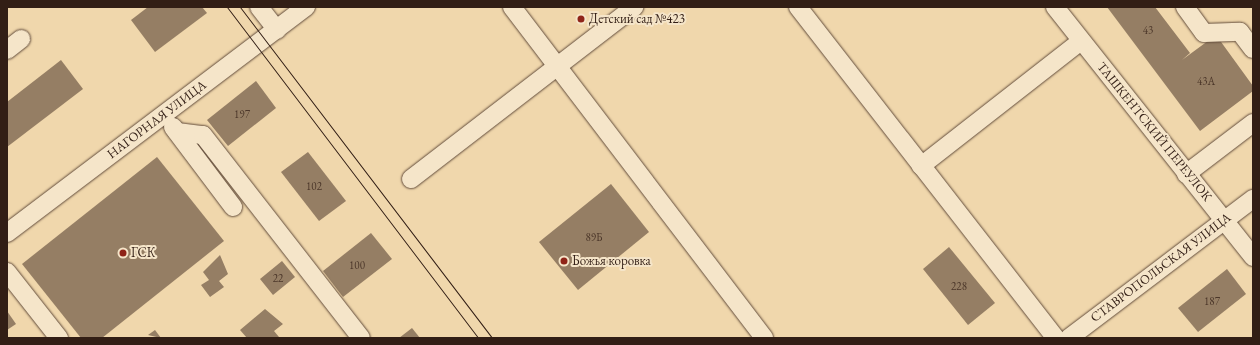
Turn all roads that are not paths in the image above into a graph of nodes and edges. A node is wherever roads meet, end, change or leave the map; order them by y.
1 (259, 7) edge
2 (306, 7) edge
3 (512, 7) edge
4 (634, 7) edge
5 (798, 7) edge
6 (1055, 7) edge
7 (1185, 7) edge
8 (277, 30) junction
9 (1081, 41) junction
10 (1253, 49) edge
11 (557, 66) junction
12 (164, 115) junction
13 (1253, 123) edge
14 (177, 132) junction
15 (921, 166) junction
16 (1186, 174) junction
17 (411, 179) dead end
18 (1253, 198) edge
19 (233, 207) dead end
20 (1225, 220) junction
21 (7, 233) edge
22 (1253, 257) edge
23 (7, 272) edge
24 (50, 335) edge
25 (361, 338) edge
26 (764, 338) edge
27 (1056, 338) edge
28 (1068, 338) edge

1 - 8 street
2 - 8 street, НАГОРНАЯ УЛИЦА
3 - 11 street
4 - 11 street
5 - 15 street
6 - 9 street, ТАШКЕНТСКИЙ ПЕРЕУЛОК
7 - 10 street
8 - 12 street, НАГОРНАЯ УЛИЦА
9 - 15 street
9 - 16 street, ТАШКЕНТСКИЙ ПЕРЕУЛОК
11 - 17 street
11 - 26 street
12 - 14 street
12 - 21 street, НАГОРНАЯ УЛИЦА
13 - 16 street
14 - 19 street
14 - 25 street
15 - 27 street
16 - 20 street, ТАШКЕНТСКИЙ ПЕРЕУЛОК
18 - 20 street, СТАВРОПОЛЬСКАЯ УЛИЦА
20 - 22 street, ТАШКЕНТСКИЙ ПЕРЕУЛОК
20 - 28 street, СТАВРОПОЛЬСКАЯ УЛИЦА
23 - 24 street

